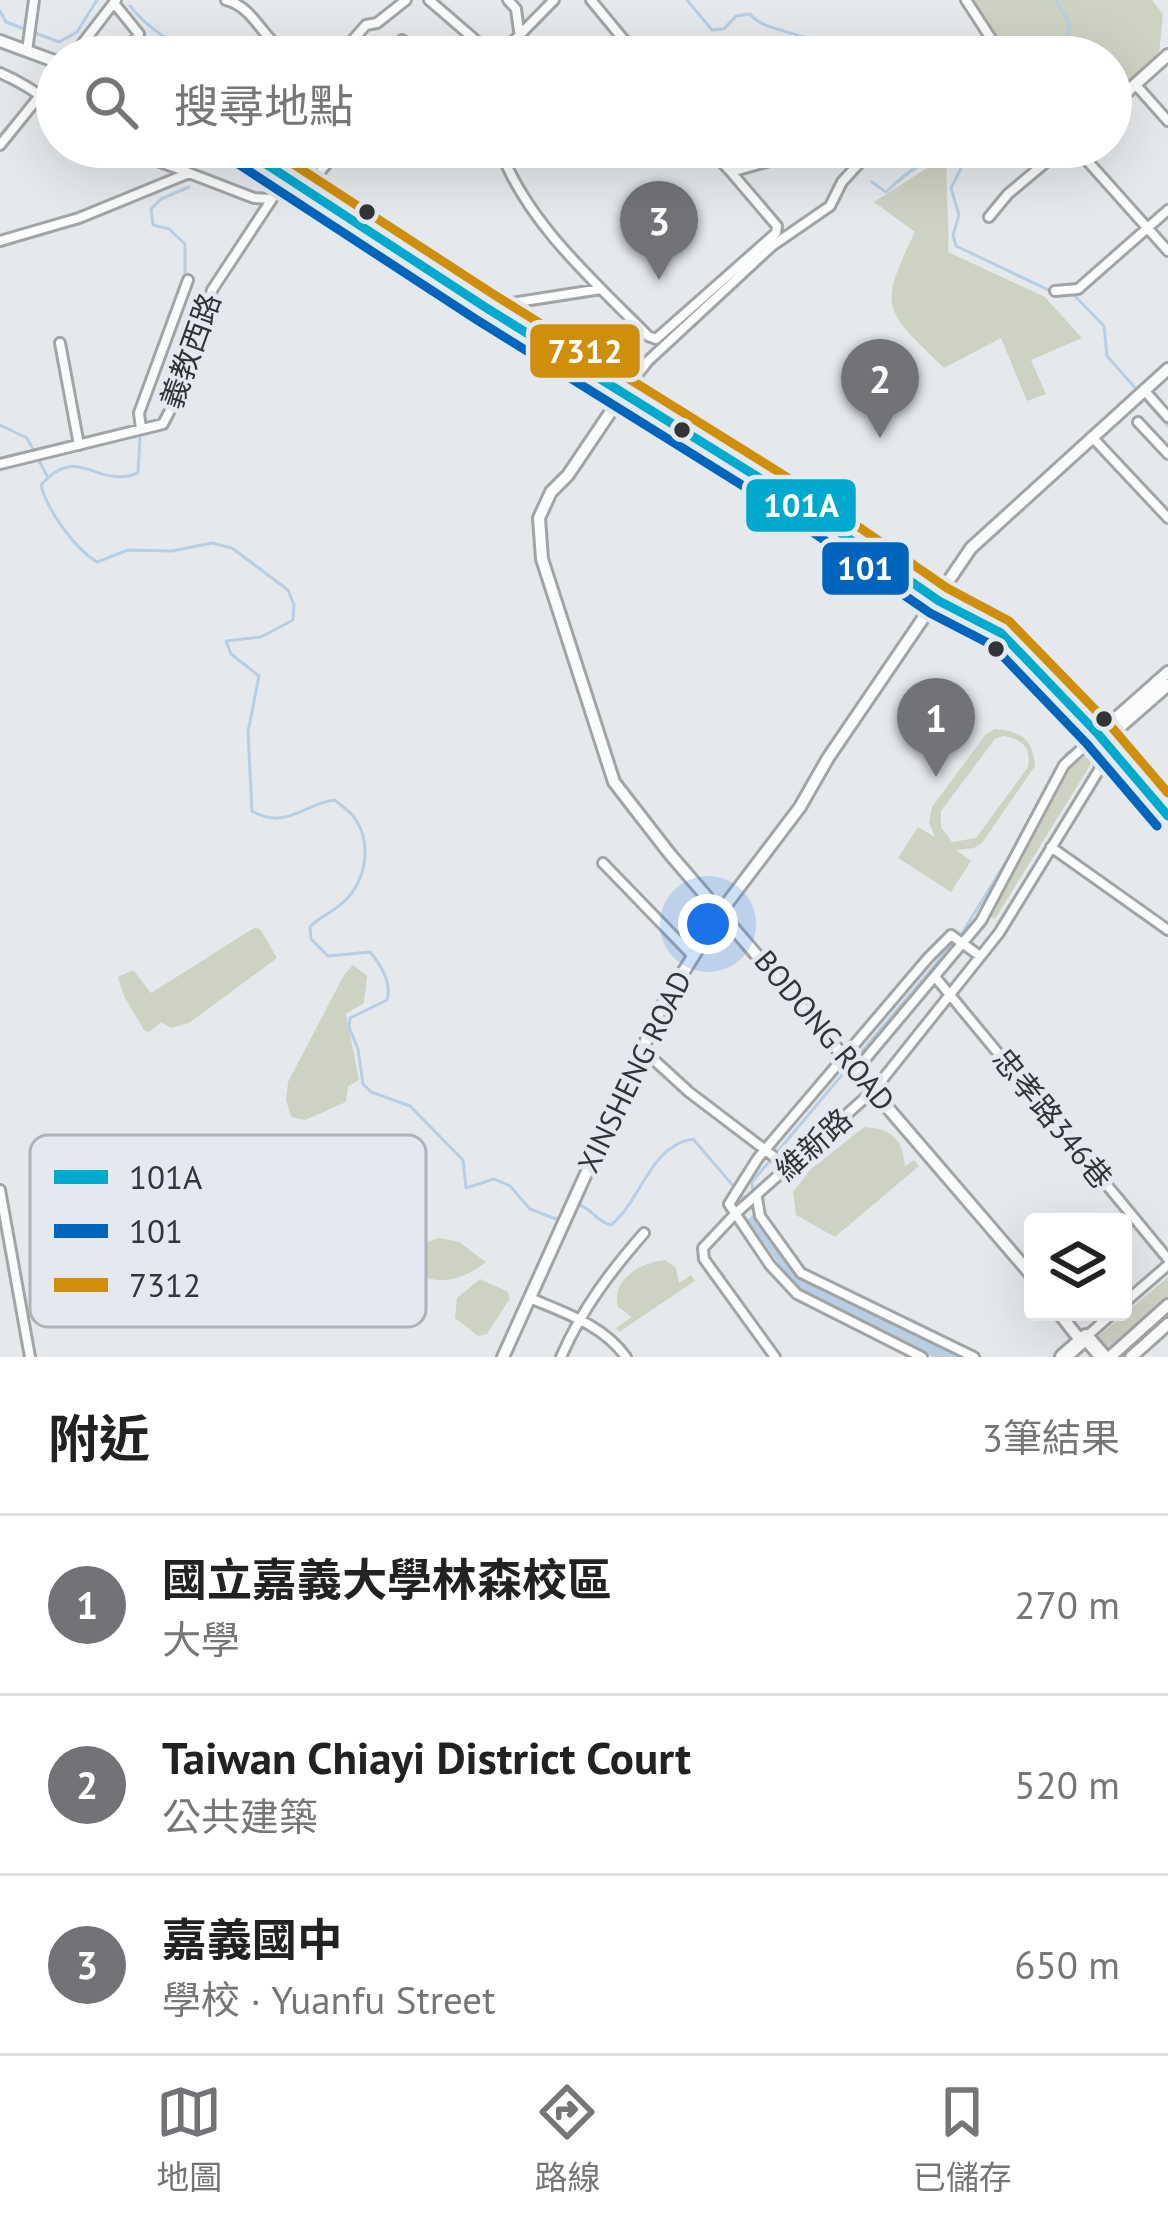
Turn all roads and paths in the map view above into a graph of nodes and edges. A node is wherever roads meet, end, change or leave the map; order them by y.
1 (34, 0) edge
2 (226, 0) edge
3 (406, 0) edge
4 (429, 0) edge
5 (508, 0) edge
6 (554, 0) edge
7 (591, 0) edge
8 (966, 0) edge
9 (115, 2) edge
10 (520, 32) junction
11 (88, 36) edge
12 (138, 36) edge
13 (267, 36) edge
14 (356, 36) edge
15 (471, 36) edge
16 (516, 36) edge
17 (621, 36) edge
18 (990, 36) edge
19 (0, 41) edge
20 (27, 51) junction
21 (36, 54) edge
22 (1168, 55) edge
23 (0, 73) edge
24 (1135, 84) junction
25 (1132, 87) edge
26 (36, 96) edge
27 (36, 100) edge
28 (1168, 122) edge
29 (0, 145) edge
30 (178, 168) edge
31 (274, 168) edge
32 (324, 168) edge
33 (508, 168) edge
34 (726, 168) edge
35 (744, 168) edge
36 (855, 168) edge
37 (1039, 168) edge
38 (1094, 168) edge
39 (189, 172) junction
40 (730, 172) junction
41 (307, 188) junction
42 (1168, 210) edge
43 (989, 217) dead end
44 (1147, 226) junction
45 (0, 241) edge
46 (1168, 250) edge
47 (188, 280) dead end
48 (602, 289) junction
49 (1055, 291) dead end
50 (485, 307) junction
51 (59, 343) dead end
52 (1168, 369) edge
53 (624, 392) junction
54 (1141, 392) junction
55 (1168, 417) edge
56 (1138, 422) dead end
57 (141, 430) junction
58 (1091, 436) junction
59 (79, 445) junction
60 (1168, 454) edge
61 (0, 464) edge
62 (1168, 518) edge
63 (939, 601) junction
64 (1166, 682) edge
65 (1101, 738) junction
66 (1168, 816) edge
67 (1052, 847) junction
68 (604, 863) dead end
69 (722, 910) junction
70 (1168, 930) edge
71 (961, 944) junction
72 (693, 956) junction
73 (980, 956) junction
74 (936, 978) junction
75 (949, 993) junction
76 (888, 1006) junction
77 (901, 1019) junction
78 (642, 1049) junction
79 (846, 1057) junction
80 (857, 1069) junction
81 (874, 1090) junction
82 (766, 1149) junction
83 (789, 1168) junction
84 (0, 1190) edge
85 (757, 1198) junction
86 (735, 1214) junction
87 (644, 1233) dead end
88 (1168, 1262) edge
89 (1024, 1266) edge
90 (1132, 1296) edge
91 (528, 1297) junction
92 (1168, 1305) edge
93 (578, 1318) junction
94 (1069, 1321) edge
95 (1104, 1321) edge
96 (905, 1324) junction
97 (1168, 1324) edge
98 (1084, 1339) junction
99 (891, 1342) junction
100 (30, 1357) edge
101 (503, 1357) edge
102 (561, 1357) edge
103 (626, 1357) edge
104 (775, 1357) edge
105 (922, 1357) edge
106 (974, 1357) edge
107 (1063, 1357) edge
108 (1102, 1357) edge
109 (1131, 1357) edge

1 - 20 street
2 - 13 street
3 - 14 street
4 - 15 street
5 - 10 street
6 - 10 street
7 - 17 street
8 - 18 street
9 - 11 street
9 - 12 street
10 - 16 street
19 - 20 street
20 - 21 street
22 - 24 street
23 - 26 street
24 - 25 street
24 - 28 street
27 - 29 street
30 - 39 street
31 - 41 street
32 - 41 street
33 - 48 street
34 - 40 street
35 - 40 street
36 - 53 street
37 - 43 street
38 - 44 street
39 - 45 street
39 - 57 street, 義教西路
40 - 48 street
41 - 50 street
42 - 44 street
44 - 46 street
44 - 49 street
47 - 57 street
48 - 50 street
50 - 53 street
51 - 59 street
52 - 54 street, XINSHENG ROAD
53 - 63 street
53 - 69 street, BODONG ROAD
54 - 55 street
54 - 58 street, XINSHENG ROAD
56 - 60 street
57 - 59 street, 義教西路
58 - 62 street
58 - 63 street, XINSHENG ROAD
59 - 61 street, 義教西路
63 - 65 street
63 - 69 street, XINSHENG ROAD
64 - 65 street
65 - 66 street
65 - 67 street, 維新路
65 - 71 street
67 - 70 street
67 - 73 street, 維新路
68 - 72 street
69 - 72 street, XINSHENG ROAD
69 - 79 street, BODONG ROAD
71 - 73 street
71 - 74 street
71 - 76 street
72 - 78 street, XINSHENG ROAD
73 - 75 street, 維新路
74 - 75 street, 忠孝路346巷
74 - 77 street
75 - 81 street, 維新路
75 - 88 street, 忠孝路346巷
76 - 77 street
76 - 79 street
77 - 80 street
78 - 82 street
78 - 91 street, XINSHENG ROAD
79 - 80 street, BODONG ROAD
79 - 82 street
80 - 81 street, BODONG ROAD
81 - 83 street, 維新路
81 - 89 street, BODONG ROAD
82 - 83 street
82 - 86 street
83 - 85 street, 維新路
84 - 100 street
85 - 86 street
85 - 96 street, 維新路
86 - 99 street
86 - 104 street
87 - 93 street
88 - 90 street
91 - 93 street
91 - 101 street, XINSHENG ROAD
92 - 108 street
93 - 102 street
93 - 103 street
94 - 98 street
95 - 98 street
96 - 99 street
96 - 106 street, 維新路
97 - 109 street
98 - 107 main road
98 - 108 main road
99 - 105 street

